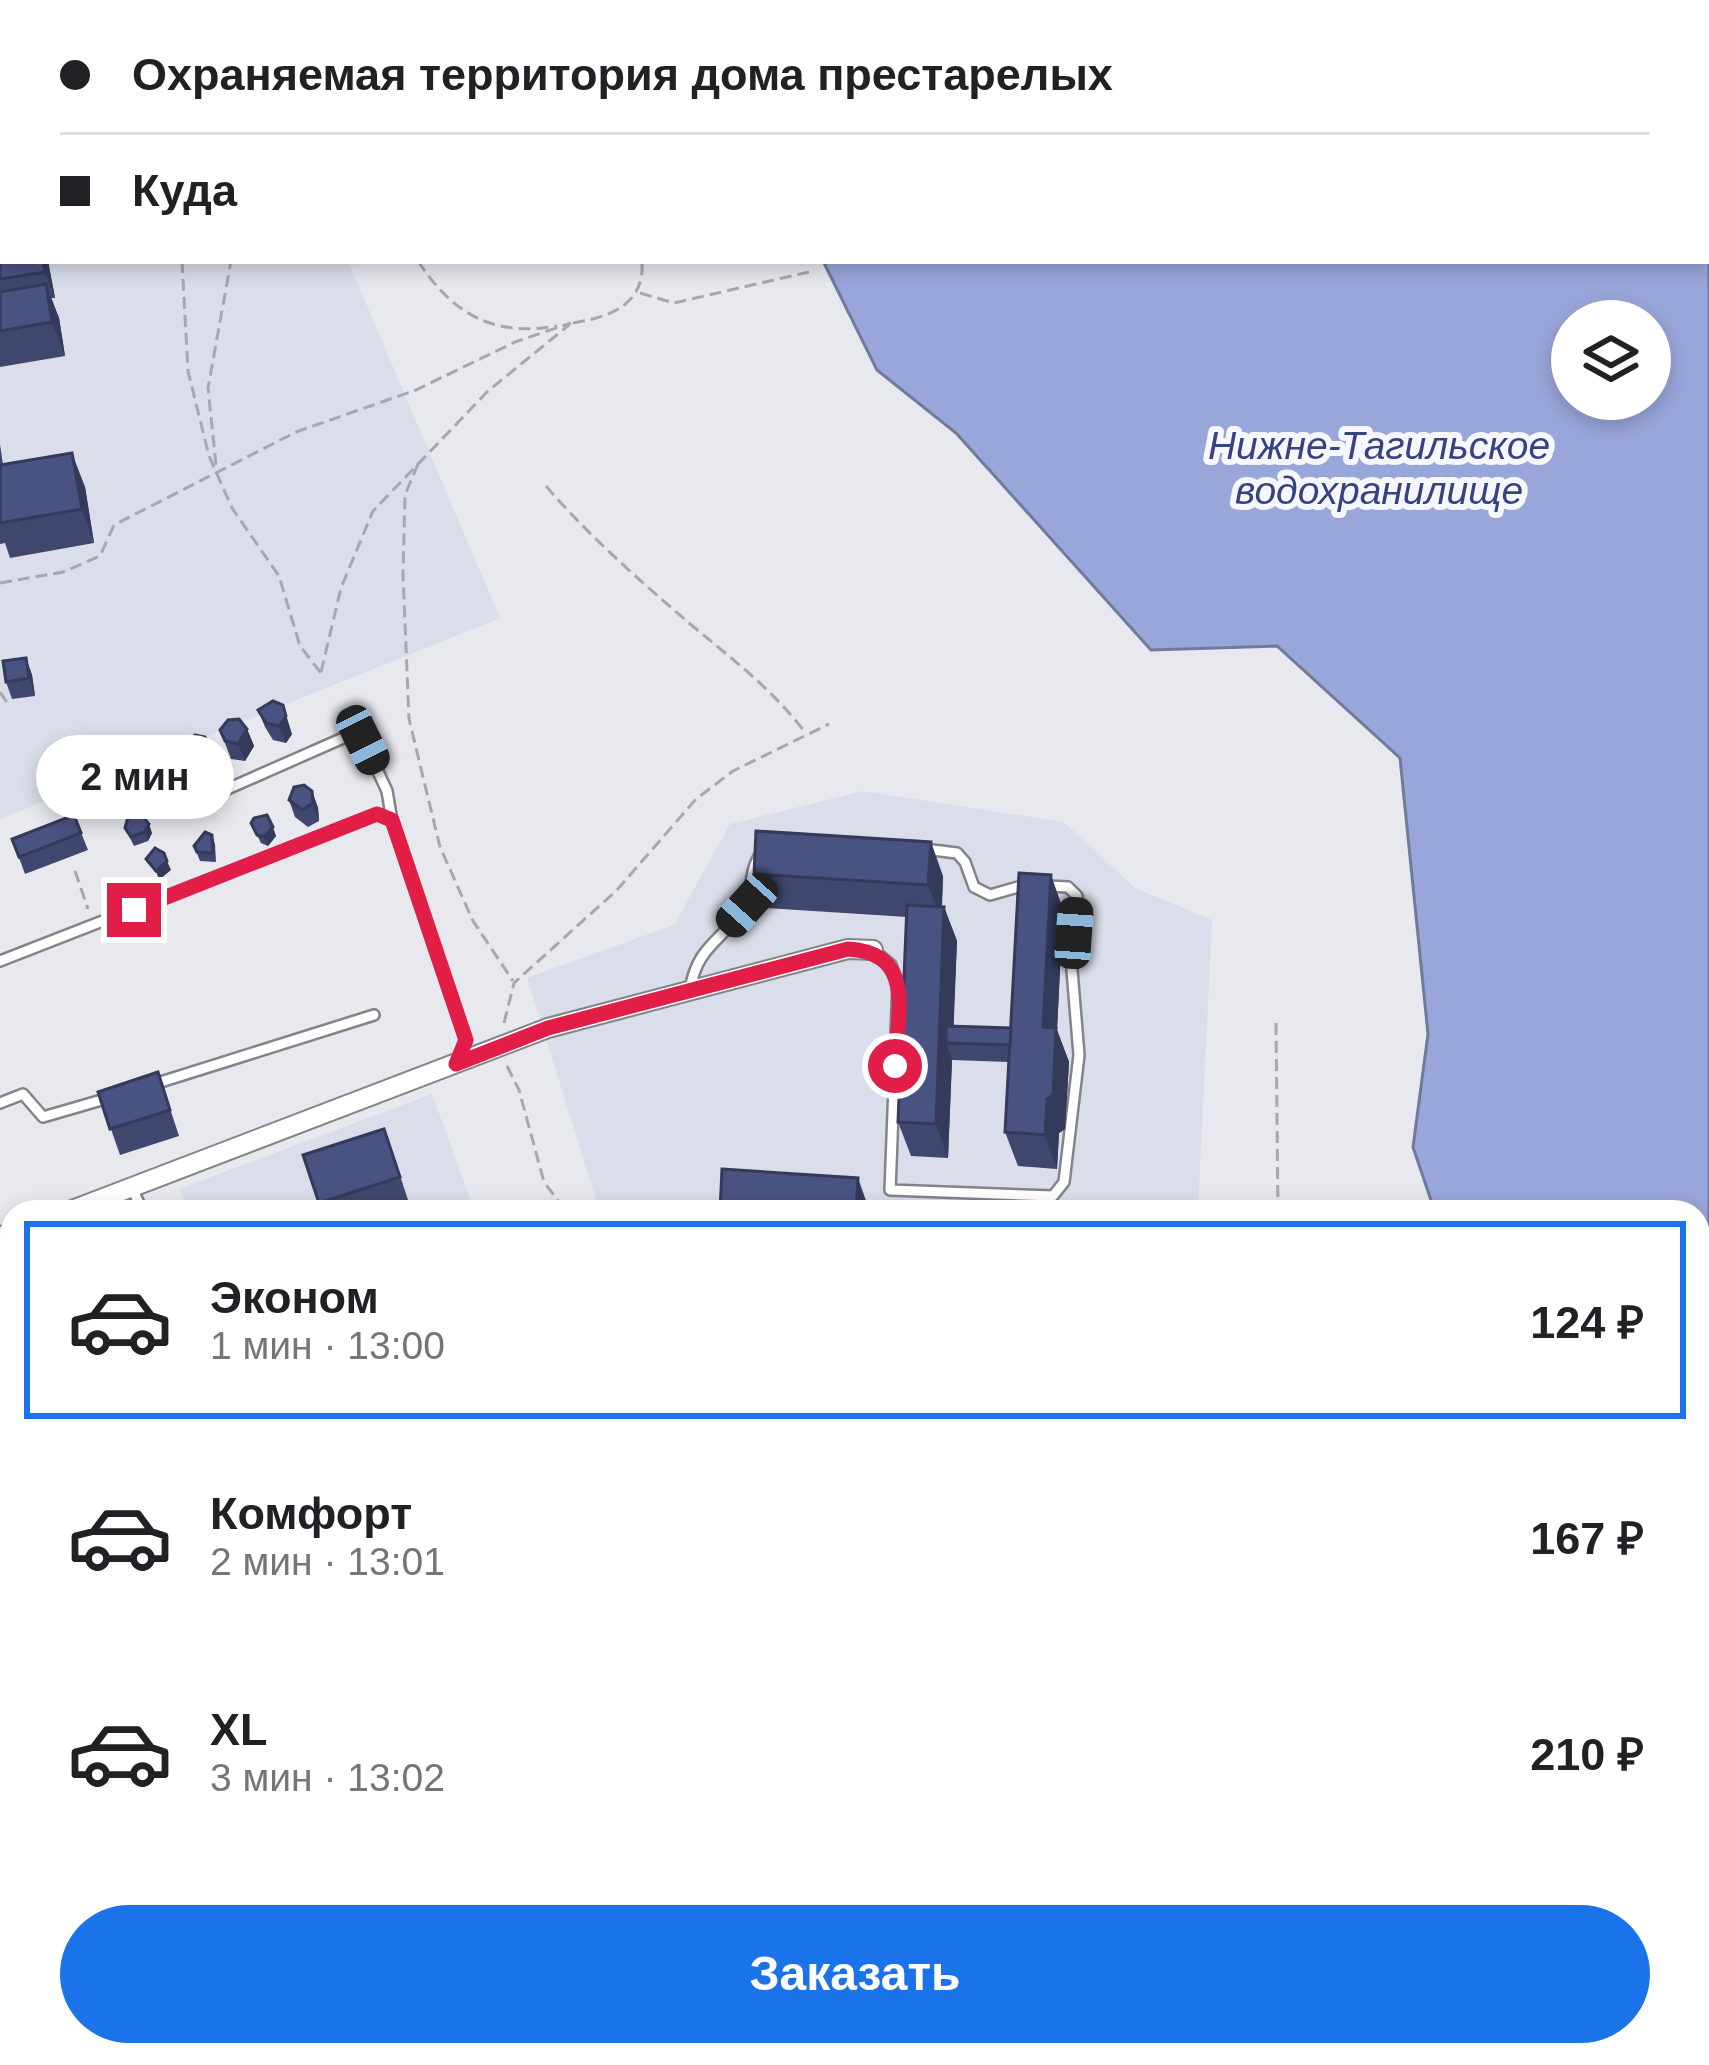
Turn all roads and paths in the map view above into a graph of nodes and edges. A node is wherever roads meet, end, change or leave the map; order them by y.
1 (182, 264) edge
2 (230, 264) edge
3 (420, 264) edge
4 (642, 264) edge
5 (814, 271) dead end
6 (638, 292) junction
7 (571, 323) junction
8 (418, 464) junction
9 (217, 473) junction
10 (546, 486) dead end
11 (0, 583) edge
12 (0, 692) edge
13 (8, 704) dead end
14 (829, 724) dead end
15 (806, 733) junction
16 (175, 812) dead end
17 (392, 820) junction
18 (774, 843) edge
19 (911, 848) edge
20 (76, 871) dead end
21 (94, 926) junction
22 (873, 950) joint
23 (0, 962) edge
24 (514, 982) junction
25 (690, 991) junction
26 (374, 1015) dead end
27 (1276, 1023) dead end
28 (498, 1048) junction
29 (456, 1064) junction
30 (0, 1103) edge
31 (132, 1188) junction
32 (100, 1200) edge
33 (138, 1200) edge
34 (558, 1200) edge
35 (1278, 1200) edge

1 - 9 path
2 - 9 path
3 - 7 path
4 - 6 path
5 - 6 path
6 - 7 path
7 - 8 path
7 - 9 path
8 - 9 path
8 - 24 path
9 - 11 path
10 - 15 path
12 - 13 path
14 - 15 path
15 - 24 path
16 - 17 lane
17 - 21 lane
17 - 29 lane
18 - 25 lane
19 - 22 lane
20 - 21 path
21 - 23 lane
22 - 25 street
24 - 28 path
25 - 28 street
26 - 30 lane
27 - 35 path
28 - 29 street
28 - 34 path
29 - 31 street
31 - 32 street
31 - 33 lane

